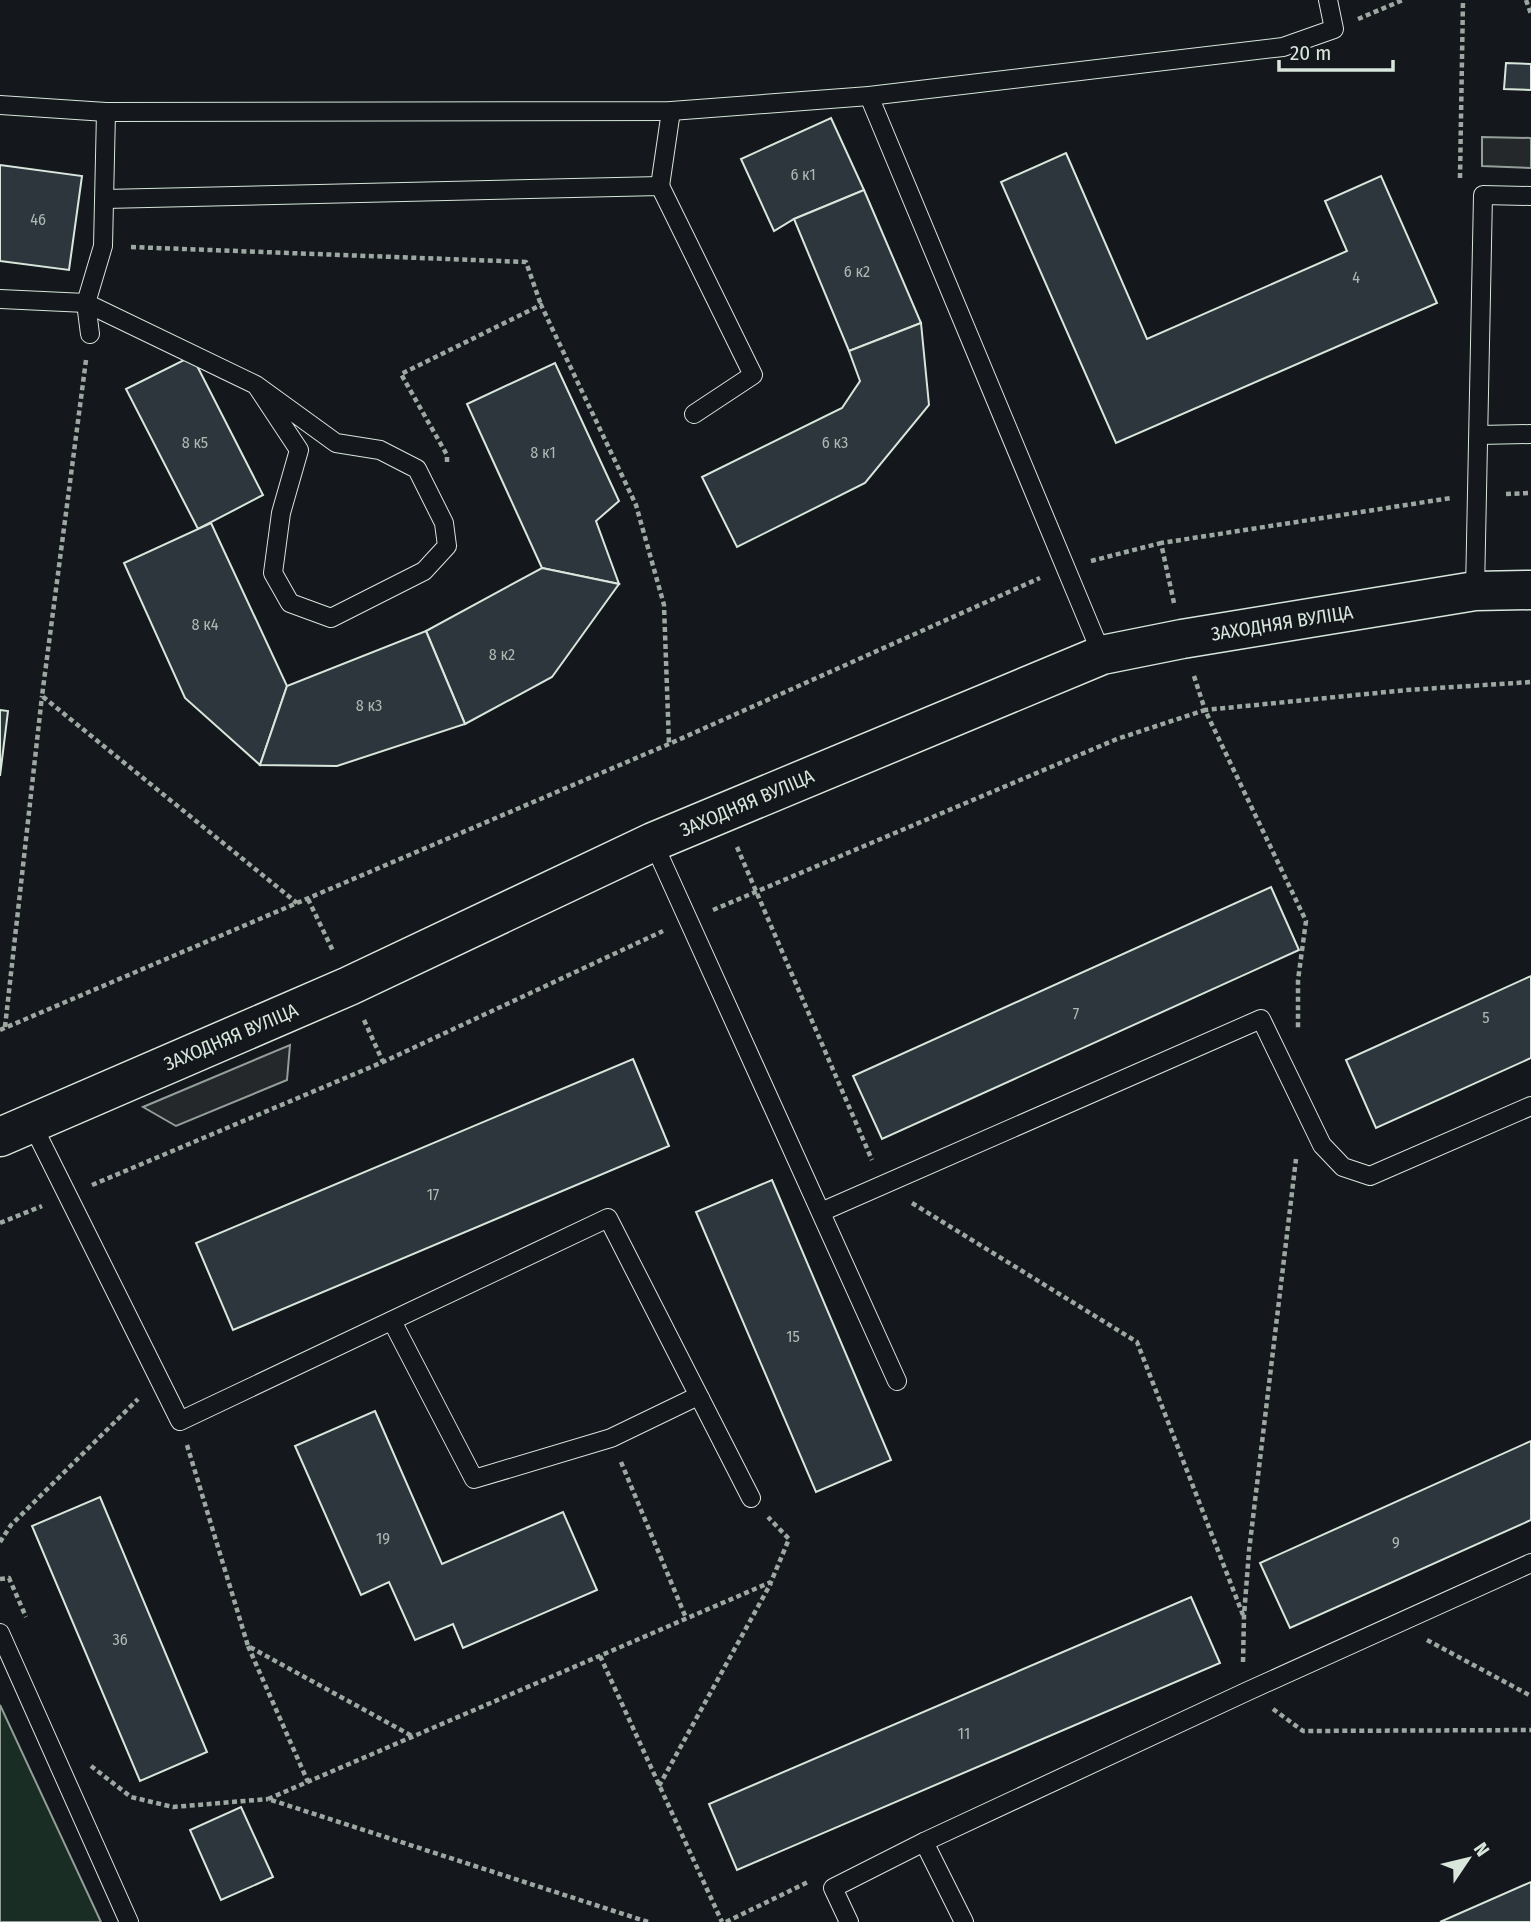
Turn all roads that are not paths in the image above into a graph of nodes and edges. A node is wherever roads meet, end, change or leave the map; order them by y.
1 (1328, 0) edge
2 (869, 96) junction
3 (0, 106) edge
4 (671, 111) junction
5 (106, 112) junction
6 (660, 186) junction
7 (1531, 195) edge
8 (105, 199) junction
9 (0, 299) edge
10 (86, 303) junction
11 (90, 334) road end
12 (256, 385) junction
13 (694, 414) dead end
14 (1531, 434) edge
15 (1479, 435) junction
16 (1531, 590) edge
17 (1475, 591) junction
18 (1102, 655) junction
19 (653, 842) junction
20 (1531, 1106) edge
21 (16, 1130) edge
22 (821, 1212) junction
23 (392, 1321) junction
24 (897, 1381) dead end
25 (699, 1397) junction
26 (751, 1499) road end
27 (1531, 1563) edge
28 (0, 1633) edge
29 (924, 1842) junction
30 (129, 1922) edge
31 (849, 1922) edge
32 (964, 1922) edge

1 - 2 lane
2 - 4 lane
2 - 18 lane
3 - 5 lane
4 - 5 lane
4 - 6 lane
5 - 8 lane
6 - 8 lane
6 - 13 lane
7 - 15 lane
8 - 10 lane
9 - 10 lane
10 - 11 lane
10 - 12 lane
12 - 12 lane
14 - 15 lane
15 - 17 lane
16 - 17 street, ЗАХОДНЯЯ ВУЛІЦА
17 - 18 street, ЗАХОДНЯЯ ВУЛІЦА
18 - 19 street, ЗАХОДНЯЯ ВУЛІЦА
19 - 21 street, ЗАХОДНЯЯ ВУЛІЦА
19 - 22 lane
20 - 22 lane
21 - 23 lane
22 - 24 lane
23 - 25 lane
23 - 25 lane
25 - 26 lane
27 - 29 lane
28 - 30 lane
29 - 31 lane
29 - 32 lane

